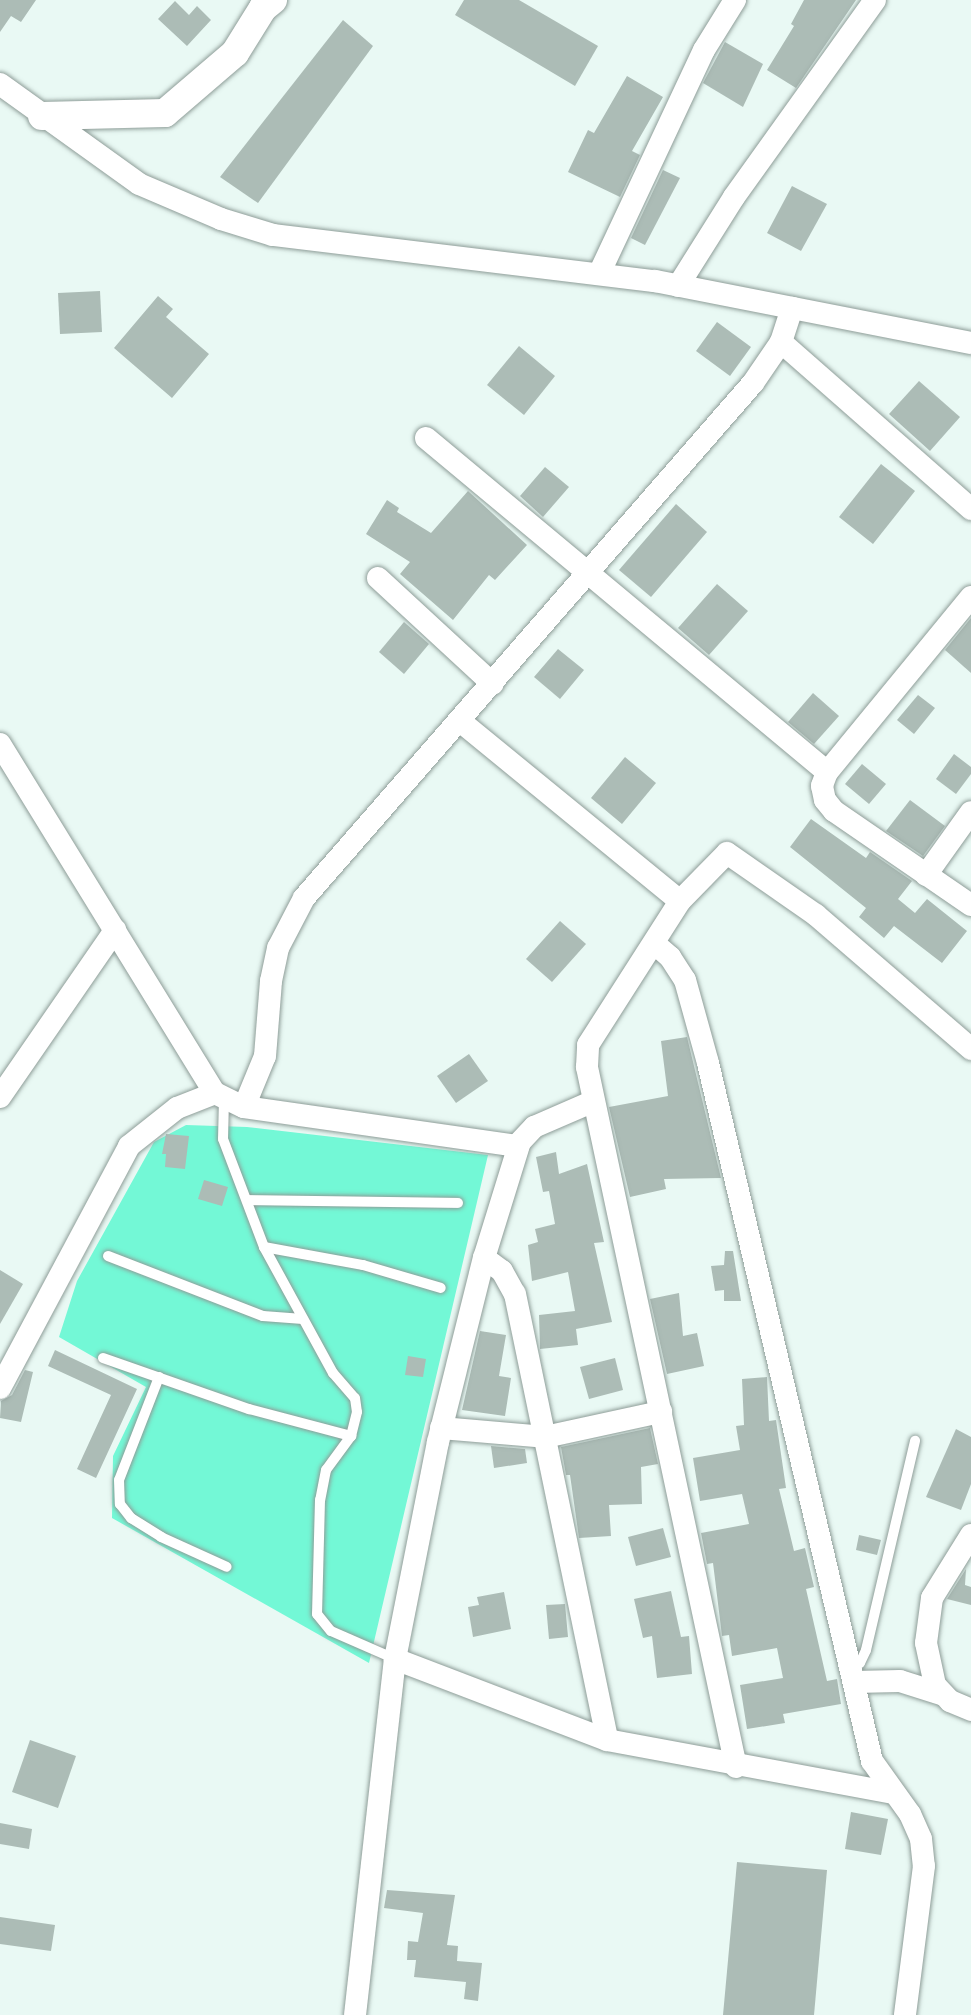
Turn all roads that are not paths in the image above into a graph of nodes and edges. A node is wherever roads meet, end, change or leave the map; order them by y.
1 (273, 0) edge
2 (735, 0) edge
3 (875, 0) edge
4 (0, 84) edge
5 (42, 116) junction
6 (599, 274) junction
7 (678, 286) junction
8 (792, 308) junction
9 (781, 342) junction
10 (971, 343) edge
11 (426, 438) dead end
12 (971, 509) edge
13 (589, 572) junction
14 (378, 578) dead end
15 (968, 606) edge
16 (493, 684) junction
17 (460, 721) junction
18 (0, 744) edge
19 (827, 772) junction
20 (971, 812) edge
21 (926, 875) junction
22 (680, 901) junction
23 (971, 905) edge
24 (115, 930) junction
25 (655, 944) junction
26 (971, 1049) edge
27 (0, 1097) edge
28 (228, 1100) junction
29 (594, 1101) junction
30 (518, 1146) junction
31 (247, 1200) junction
32 (458, 1203) dead end
33 (264, 1247) junction
34 (108, 1256) dead end
35 (484, 1258) junction
36 (441, 1288) dead end
37 (303, 1319) junction
38 (103, 1358) dead end
39 (159, 1377) junction
40 (0, 1388) edge
41 (661, 1412) junction
42 (441, 1428) junction
43 (351, 1436) junction
44 (545, 1437) junction
45 (915, 1441) dead end
46 (971, 1535) edge
47 (964, 1562) edge
48 (227, 1567) dead end
49 (394, 1659) junction
50 (852, 1675) junction
51 (941, 1694) junction
52 (971, 1710) edge
53 (607, 1740) junction
54 (736, 1767) junction
55 (892, 1794) junction
56 (355, 2015) edge
57 (905, 2015) edge

1 - 5 street
2 - 6 street
3 - 7 street
4 - 5 street
5 - 6 street
6 - 7 street
7 - 8 street
8 - 9 street
8 - 10 street
9 - 12 street
9 - 13 street
11 - 13 street
13 - 16 street
13 - 19 street
14 - 16 street
15 - 19 street
16 - 17 street
17 - 22 street
17 - 28 street
18 - 24 street
19 - 21 street
20 - 21 street
21 - 23 street
22 - 25 street
22 - 26 street
24 - 27 street
24 - 28 street
25 - 29 street
25 - 50 street
28 - 30 street
28 - 31 lane
28 - 40 street
29 - 30 street
29 - 41 street
30 - 35 street
31 - 32 lane
31 - 33 lane
33 - 36 lane
33 - 37 lane
34 - 37 lane
35 - 42 street
35 - 44 street
37 - 43 lane
38 - 39 lane
39 - 43 lane
39 - 48 lane
41 - 44 street
41 - 54 street
42 - 44 street
42 - 49 street
43 - 49 lane
44 - 53 street
45 - 50 lane
46 - 47 street
47 - 51 street
49 - 53 street
49 - 56 street
50 - 51 street
50 - 55 street
51 - 52 street
53 - 54 street
54 - 55 street
55 - 57 street

